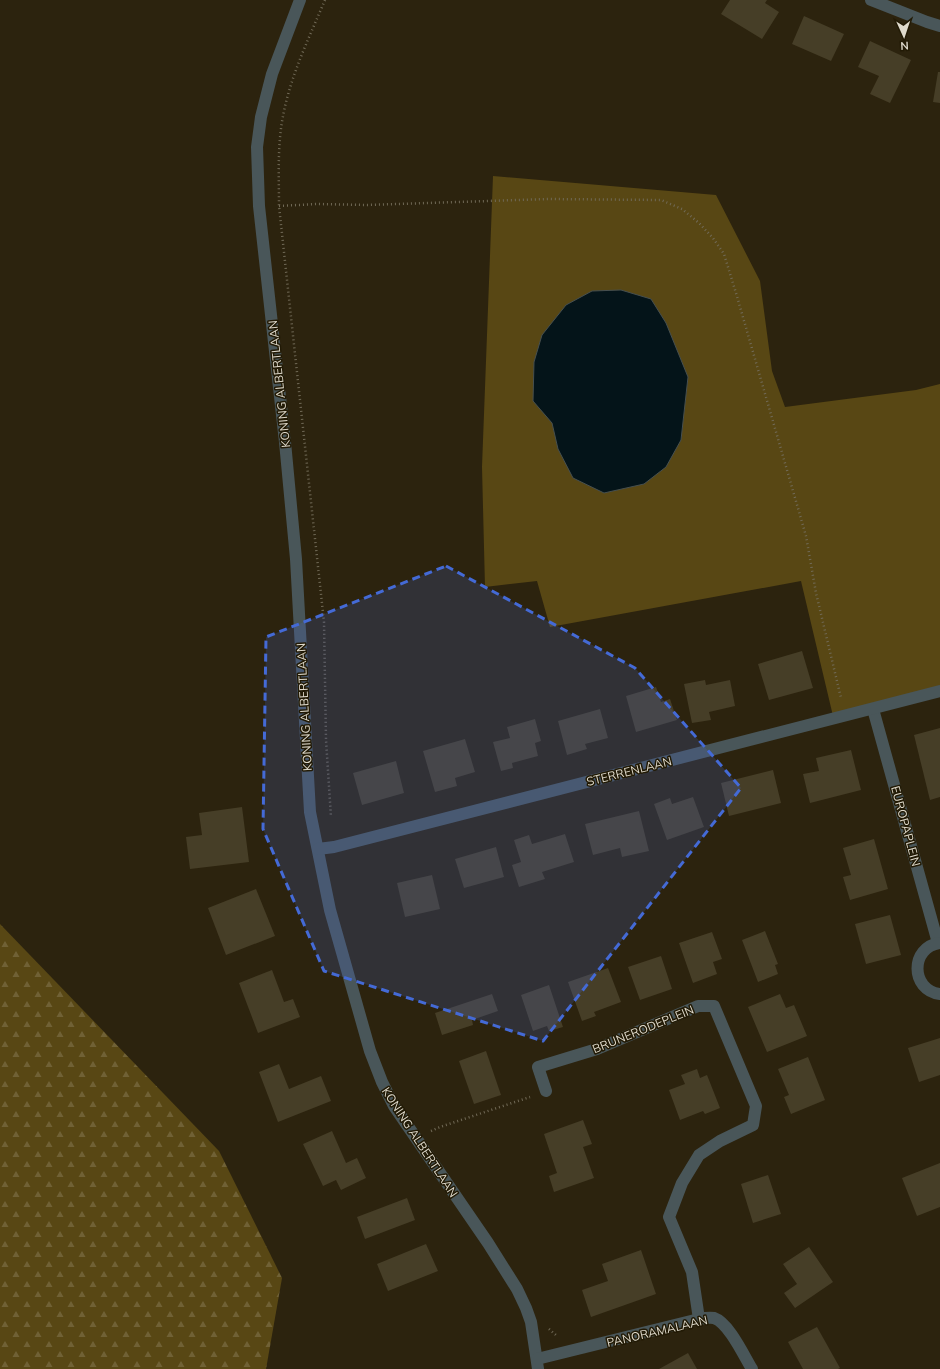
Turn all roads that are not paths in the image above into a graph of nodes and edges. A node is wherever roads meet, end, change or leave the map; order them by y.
1 (300, 0) edge
2 (872, 0) edge
3 (940, 26) edge
4 (940, 692) edge
5 (873, 709) junction
6 (318, 849) junction
7 (939, 943) edge
8 (940, 994) edge
9 (546, 1091) road end
10 (698, 1319) junction
11 (537, 1364) edge
12 (752, 1369) edge

1 - 6 street, KONING ALBERTLAAN
2 - 3 street
4 - 5 street, STERRENLAAN
5 - 6 street, STERRENLAAN
5 - 7 street, EUROPAPLEIN
6 - 11 street, KONING ALBERTLAAN
7 - 8 street, EUROPAPLEIN
9 - 10 street, BRUNERODEPLEIN
10 - 11 street, PANORAMALAAN
10 - 12 street, PANORAMALAAN

